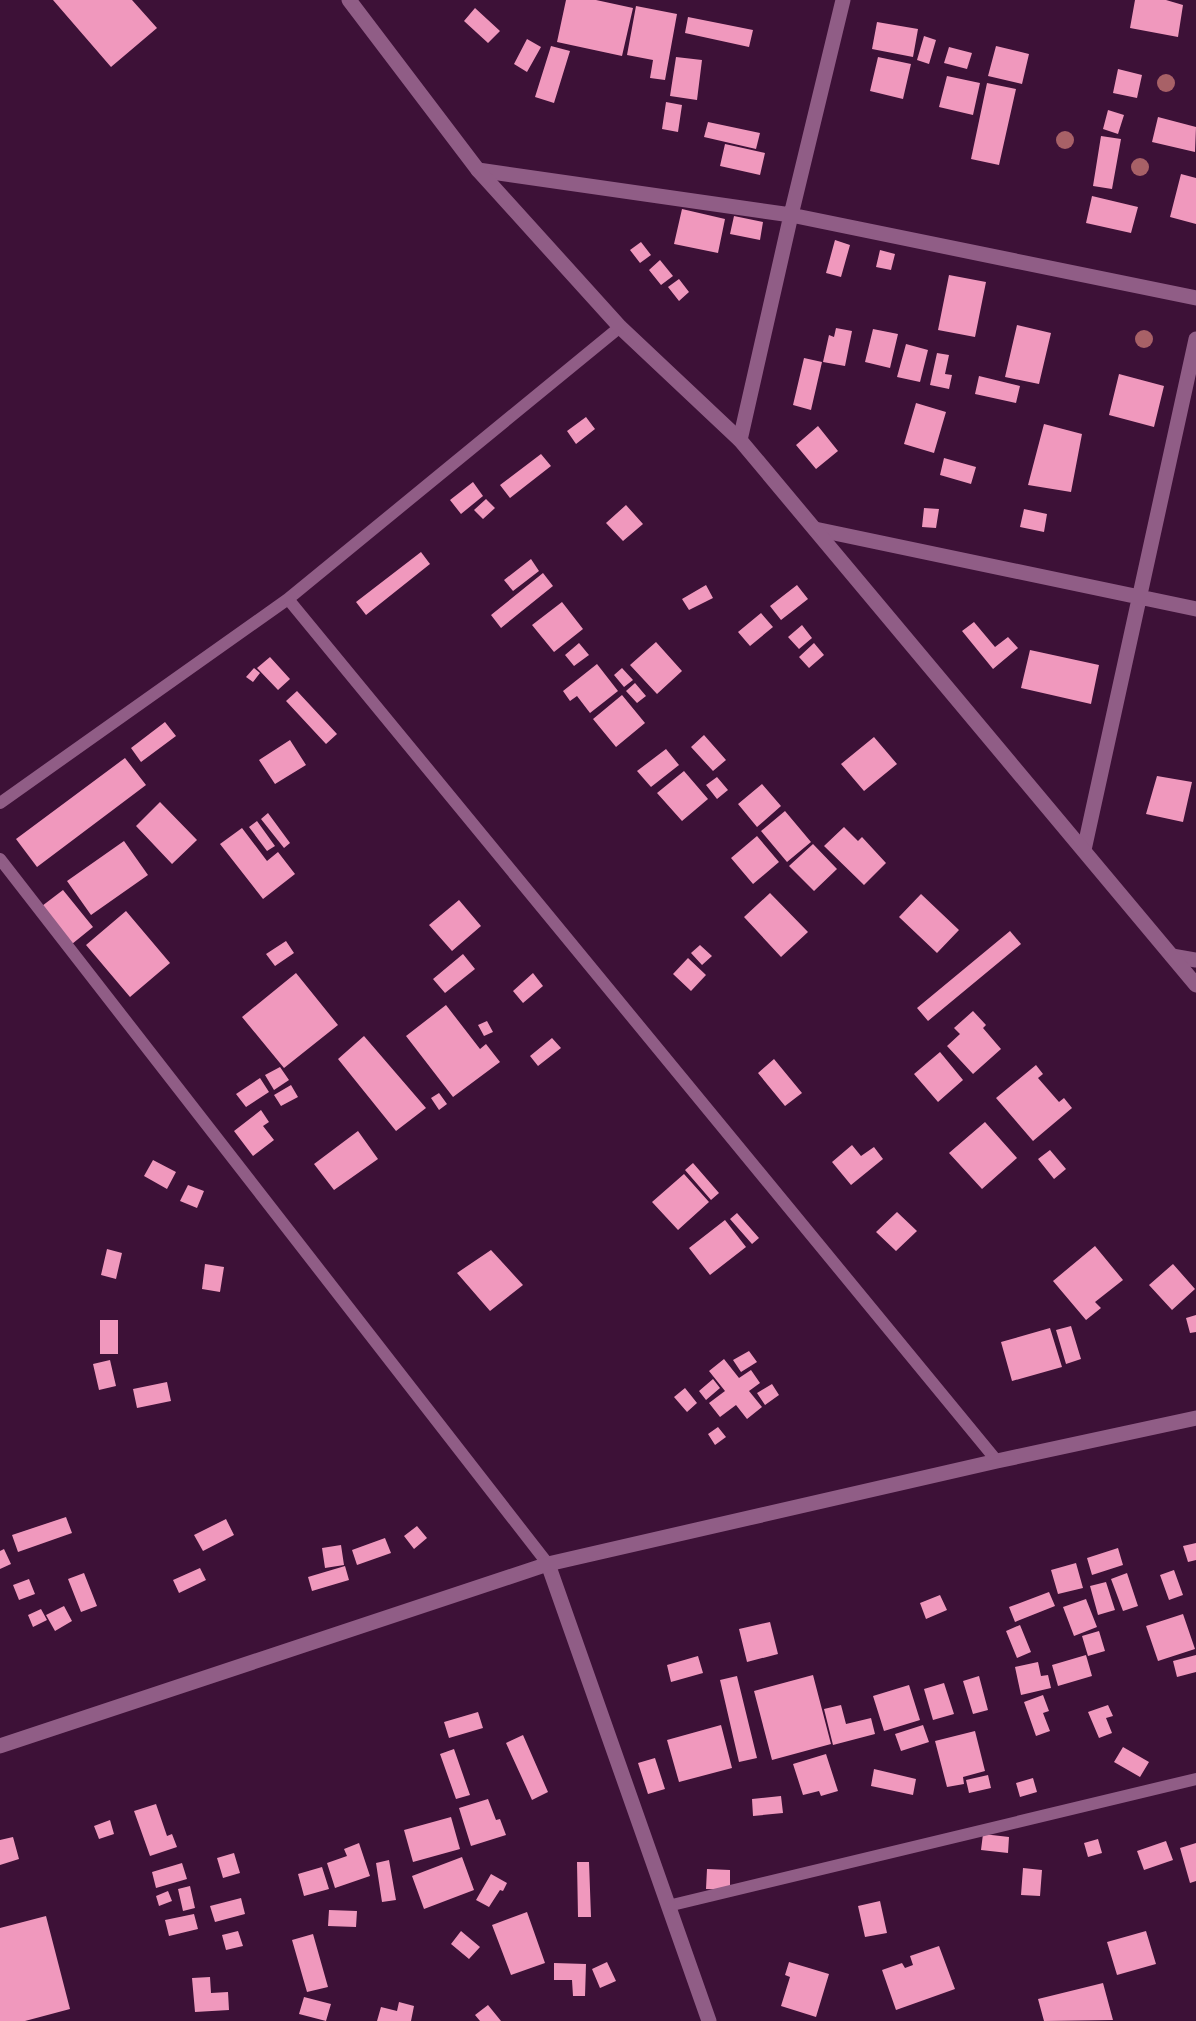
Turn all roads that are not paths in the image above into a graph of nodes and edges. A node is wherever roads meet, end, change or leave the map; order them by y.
1 (349, 0) edge
2 (843, 0) edge
3 (478, 170) junction
4 (791, 215) junction
5 (1196, 298) edge
6 (620, 327) junction
7 (1196, 339) edge
8 (740, 440) junction
9 (815, 529) junction
10 (1140, 597) junction
11 (288, 599) junction
12 (1196, 609) edge
13 (0, 803) edge
14 (1084, 850) junction
15 (0, 859) edge
16 (1172, 956) junction
17 (1196, 960) edge
18 (1196, 985) edge
19 (1196, 1418) edge
20 (997, 1461) junction
21 (548, 1564) junction
22 (0, 1746) edge
23 (1196, 1779) edge
24 (668, 1906) junction
25 (709, 2021) edge

1 - 3 street
2 - 4 street
3 - 4 street
3 - 6 street
4 - 5 street
4 - 8 street
6 - 8 street
6 - 11 lane
7 - 10 street
8 - 9 street
9 - 10 street
9 - 14 street
10 - 12 street
10 - 14 street
11 - 13 lane
11 - 20 lane
14 - 16 street
15 - 21 lane
16 - 17 street
16 - 18 street
19 - 20 street
20 - 21 street
21 - 22 street
21 - 24 street
23 - 24 lane
24 - 25 street

